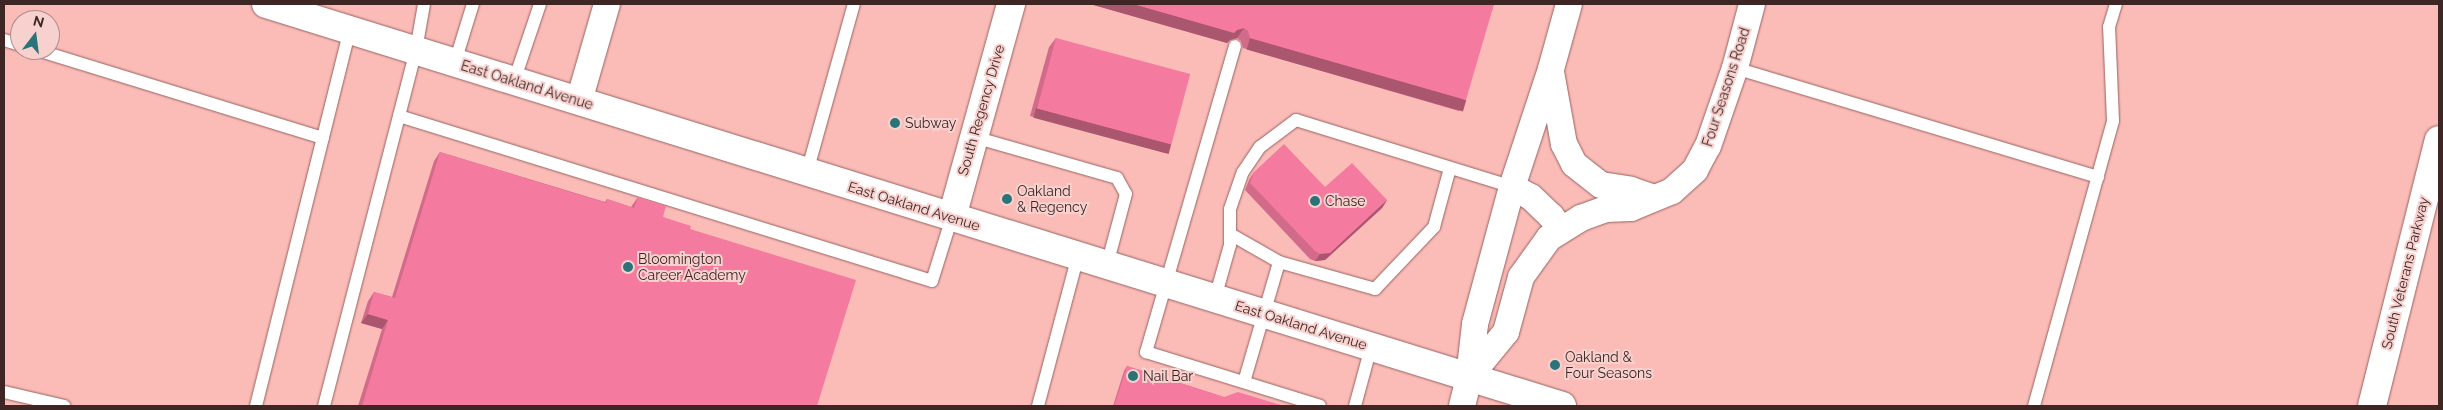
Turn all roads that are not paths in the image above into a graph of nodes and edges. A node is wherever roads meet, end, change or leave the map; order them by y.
1 (266, 4) edge
2 (424, 4) edge
3 (473, 4) edge
4 (540, 4) edge
5 (607, 4) edge
6 (854, 4) edge
7 (1012, 4) edge
8 (1569, 4) edge
9 (1752, 4) edge
10 (2116, 4) edge
11 (350, 30) junction
12 (1235, 46) edge
13 (416, 50) junction
14 (60, 57) edge
15 (455, 62) junction
16 (1735, 68) junction
17 (1551, 69) junction
18 (514, 80) junction
19 (579, 101) junction
20 (399, 116) junction
21 (974, 137) junction
22 (323, 138) junction
23 (2439, 140) edge
24 (1450, 168) junction
25 (807, 172) junction
26 (2098, 177) junction
27 (1512, 187) junction
28 (1654, 198) junction
29 (952, 217) junction
30 (1561, 230) junction
31 (1230, 234) junction
32 (1078, 256) junction
33 (1279, 262) junction
34 (1107, 265) junction
35 (1165, 283) junction
36 (1215, 298) junction
37 (1264, 314) junction
38 (1371, 347) junction
39 (1469, 377) junction
40 (1244, 382) junction
41 (4, 392) edge
42 (64, 406) edge
43 (256, 406) edge
44 (324, 406) edge
45 (1038, 406) edge
46 (1320, 406) edge
47 (1355, 406) edge
48 (1462, 406) edge
49 (1562, 406) edge
50 (2034, 406) edge
51 (2372, 406) edge

1 - 11 main road, East Oakland Avenue
2 - 13 lane
3 - 15 lane
4 - 18 lane
5 - 19 street
6 - 25 lane
7 - 21 main road, South Regency Drive
8 - 17 street, Four Seasons Road
9 - 16 street, Four Seasons Road
10 - 26 lane
11 - 13 main road, East Oakland Avenue
11 - 22 lane
12 - 35 lane
13 - 15 main road, East Oakland Avenue
13 - 20 lane
14 - 22 lane
15 - 18 main road, East Oakland Avenue
16 - 26 lane
16 - 28 street, Four Seasons Road
17 - 27 street, Four Seasons Road
17 - 28 street
18 - 19 main road, East Oakland Avenue
19 - 25 main road, East Oakland Avenue
20 - 29 lane
20 - 44 lane
21 - 29 main road, South Regency Drive
21 - 34 lane
22 - 43 lane
23 - 51 main road, South Veterans Parkway
24 - 27 lane
24 - 31 lane
24 - 33 lane
25 - 29 main road, East Oakland Avenue
26 - 50 lane
27 - 30 street
27 - 39 street, Four Seasons Road
28 - 30 street, Four Seasons Road
29 - 32 main road, East Oakland Avenue
30 - 39 street, Four Seasons Road
31 - 33 lane
31 - 36 lane
32 - 34 main road, East Oakland Avenue
32 - 45 lane
33 - 37 lane
34 - 35 main road, East Oakland Avenue
35 - 36 main road, East Oakland Avenue
35 - 40 lane
36 - 37 main road, East Oakland Avenue
37 - 38 main road, East Oakland Avenue
37 - 40 lane
38 - 39 main road, East Oakland Avenue
38 - 47 lane
39 - 48 street, Four Seasons Road
39 - 49 main road, East Oakland Avenue
40 - 46 lane
41 - 42 lane

